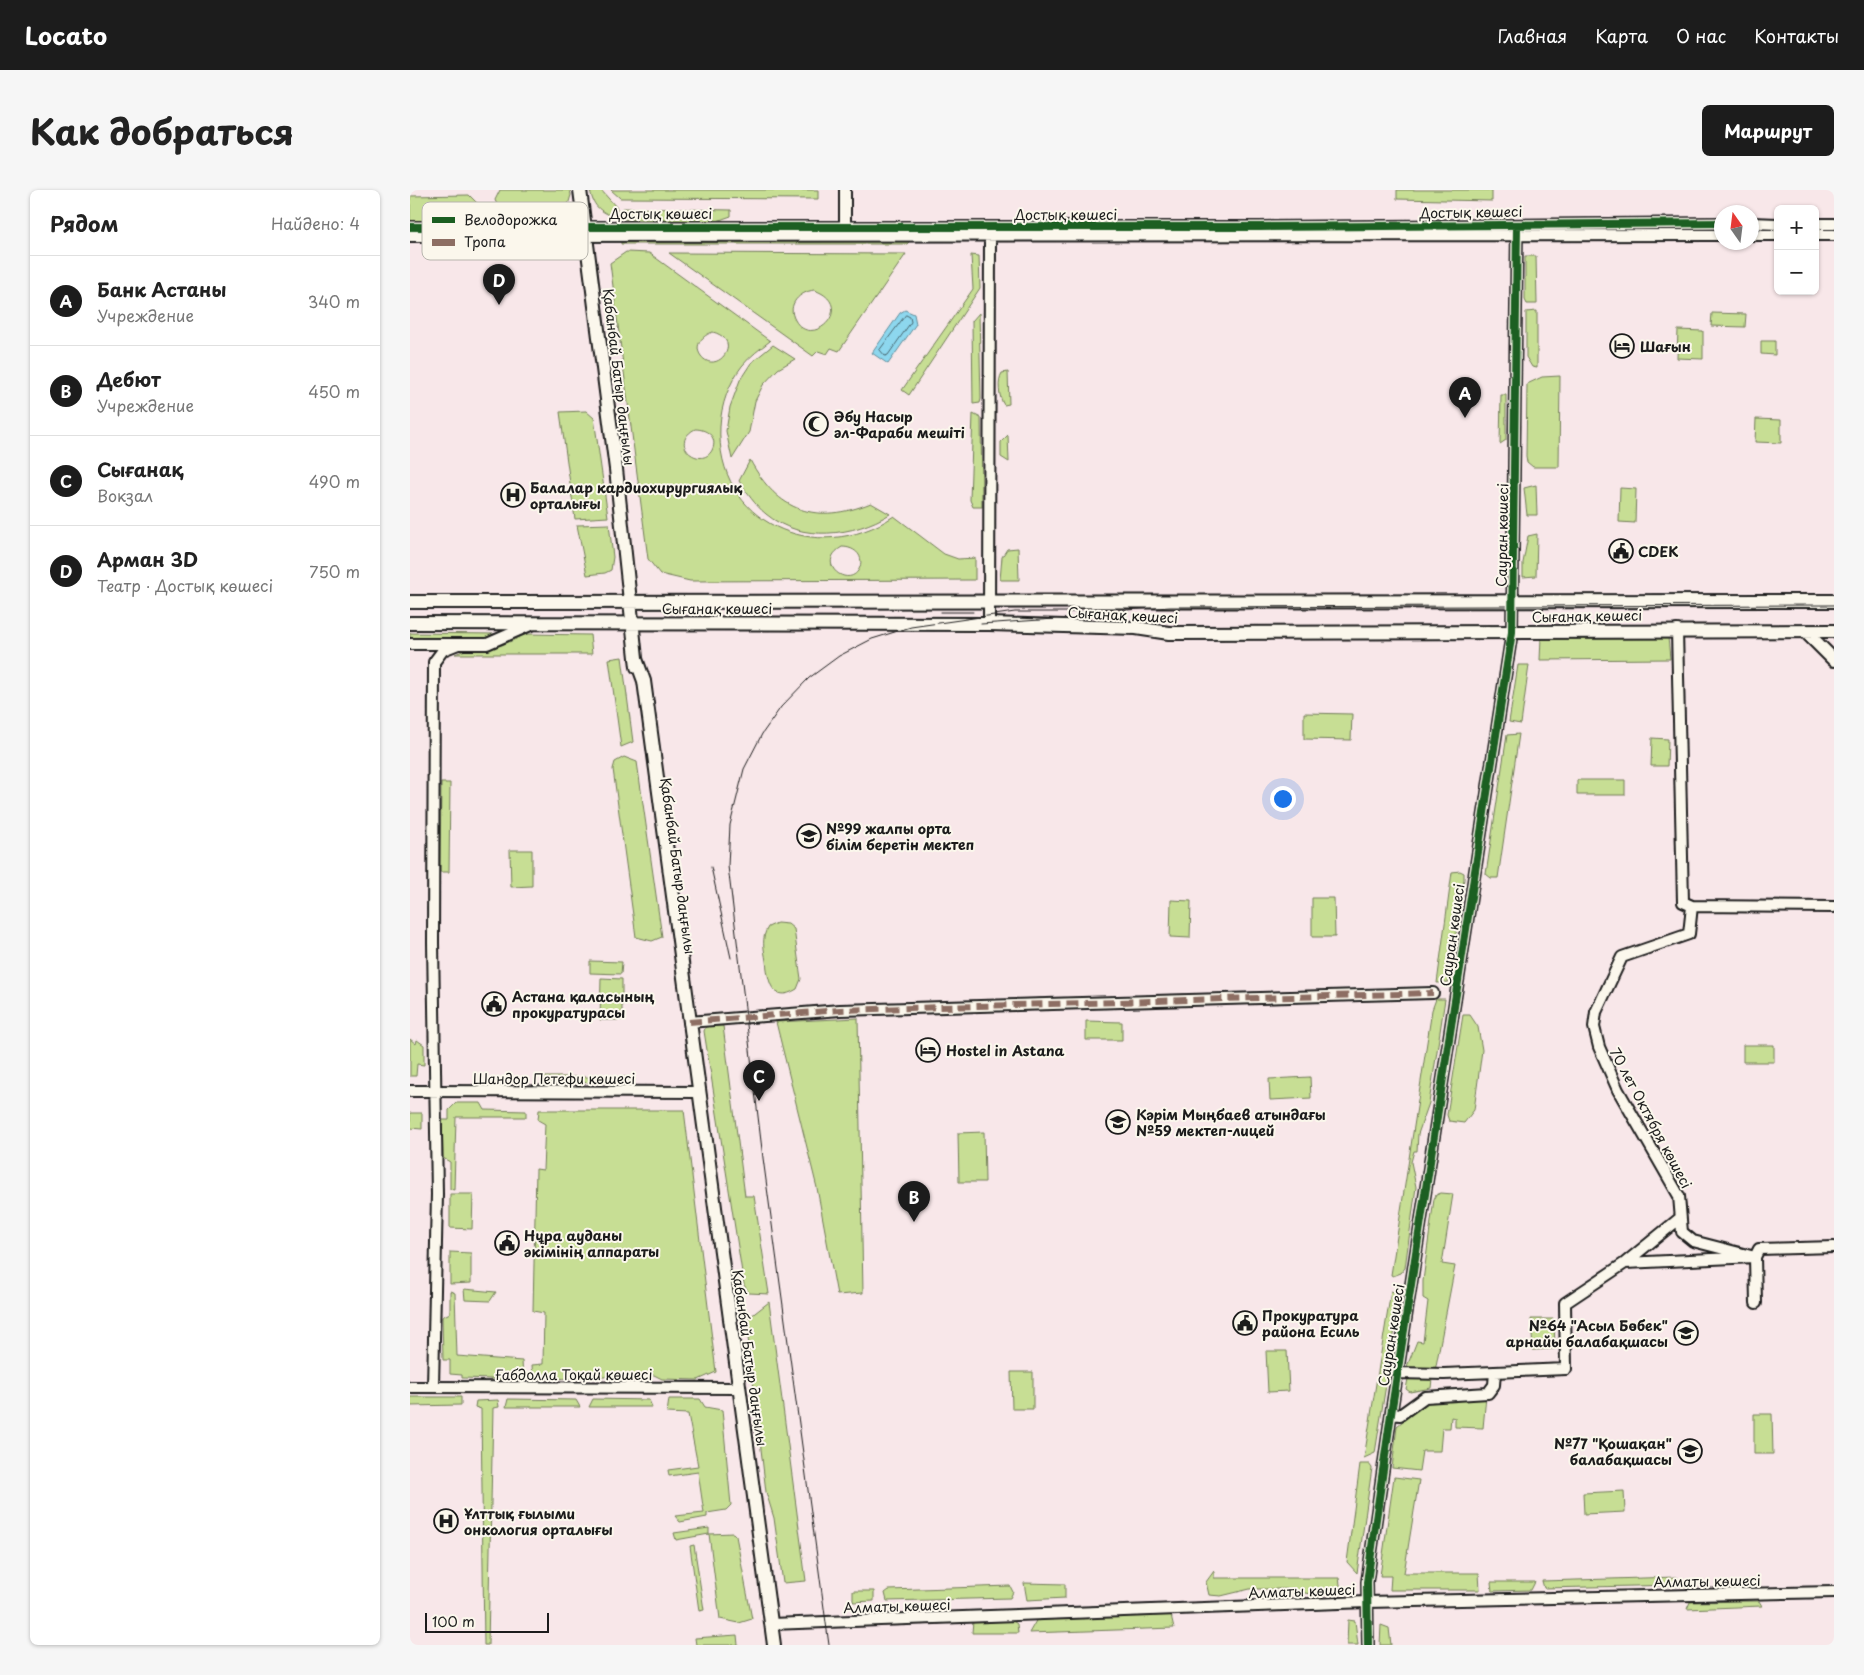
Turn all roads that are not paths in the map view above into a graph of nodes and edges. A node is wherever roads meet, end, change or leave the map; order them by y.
1 (845, 190) edge
2 (1714, 223) edge
3 (1759, 223) edge
4 (1774, 224) edge
5 (1819, 224) edge
6 (1834, 224) edge
7 (1516, 230) junction
8 (588, 231) edge
9 (845, 231) junction
10 (1714, 235) edge
11 (1759, 235) edge
12 (1774, 235) edge
13 (1819, 235) edge
14 (1834, 235) edge
15 (990, 236) junction
16 (588, 247) edge
17 (630, 601) junction
18 (1834, 601) edge
19 (410, 602) edge
20 (989, 602) junction
21 (1514, 603) junction
22 (410, 623) edge
23 (536, 623) junction
24 (632, 623) junction
25 (989, 624) junction
26 (1677, 630) junction
27 (1805, 631) junction
28 (1834, 631) edge
29 (1512, 632) junction
30 (414, 644) edge
31 (458, 644) junction
32 (636, 658) junction
33 (1834, 660) edge
34 (434, 665) junction
35 (1692, 906) junction
36 (1834, 907) edge
37 (1433, 993) dead end
38 (689, 1022) junction
39 (696, 1075) junction
40 (410, 1091) edge
41 (434, 1092) junction
42 (698, 1092) junction
43 (1680, 1219) junction
44 (1834, 1247) edge
45 (1755, 1257) junction
46 (1625, 1263) junction
47 (1756, 1303) dead end
48 (1495, 1372) junction
49 (1397, 1373) junction
50 (433, 1387) junction
51 (410, 1388) edge
52 (739, 1388) junction
53 (1391, 1414) junction
54 (1834, 1592) edge
55 (1367, 1602) junction
56 (771, 1624) junction
57 (774, 1645) edge
58 (1368, 1645) edge

1 - 9 street
2 - 7 street, Достық көшесі
3 - 4 street
5 - 6 street
7 - 9 street, Достық көшесі
7 - 10 street, Достық көшесі
7 - 15 street, Достық көшесі
7 - 21 street, Сауран көшесі
8 - 9 street, Достық көшесі
9 - 15 street, Достық көшесі
11 - 12 street
13 - 14 street
15 - 20 street
16 - 17 main road, Қабанбай Батыр даңғылы
17 - 19 main road, Сығанақ көшесі
17 - 20 main road, Сығанақ көшесі
17 - 24 main road, Қабанбай Батыр даңғылы
18 - 21 main road, Сығанақ көшесі
20 - 21 main road, Сығанақ көшесі
20 - 25 street
21 - 29 street, Сауран көшесі
22 - 23 main road, Сығанақ көшесі
23 - 24 main road, Сығанақ көшесі
23 - 31 street
24 - 25 main road, Сығанақ көшесі
24 - 32 main road, Қабанбай Батыр даңғылы
25 - 29 main road, Сығанақ көшесі
26 - 27 main road, Сығанақ көшесі
26 - 29 main road, Сығанақ көшесі
26 - 35 street
27 - 28 main road, Сығанақ көшесі
27 - 33 main road
29 - 49 street, Сауран көшесі
30 - 31 street
30 - 34 street
31 - 34 street
32 - 38 main road, Қабанбай Батыр даңғылы
32 - 39 main road, Қабанбай Батыр даңғылы
34 - 41 street
35 - 36 street
35 - 43 street, 70 лет Октября көшесі
37 - 38 street
38 - 39 main road, Қабанбай Батыр даңғылы
39 - 42 main road, Қабанбай Батыр даңғылы
40 - 41 street, Шандор Петефи көшесі
41 - 42 street, Шандор Петефи көшесі
41 - 50 street
42 - 52 main road, Қабанбай Батыр даңғылы
43 - 45 street, 70 лет Октября көшесі
43 - 46 street
44 - 45 street
45 - 46 street
45 - 47 street
46 - 48 street
48 - 49 street
48 - 53 street
49 - 53 street, Сауран көшесі
50 - 51 street, Ғабдолла Тоқай көшесі
50 - 52 street, Ғабдолла Тоқай көшесі
52 - 56 main road, Қабанбай Батыр даңғылы
53 - 55 street, Сауран көшесі
54 - 55 street, Алматы көшесі
55 - 56 street, Алматы көшесі
55 - 58 street, Сауран көшесі
56 - 57 main road, Қабанбай Батыр даңғылы

